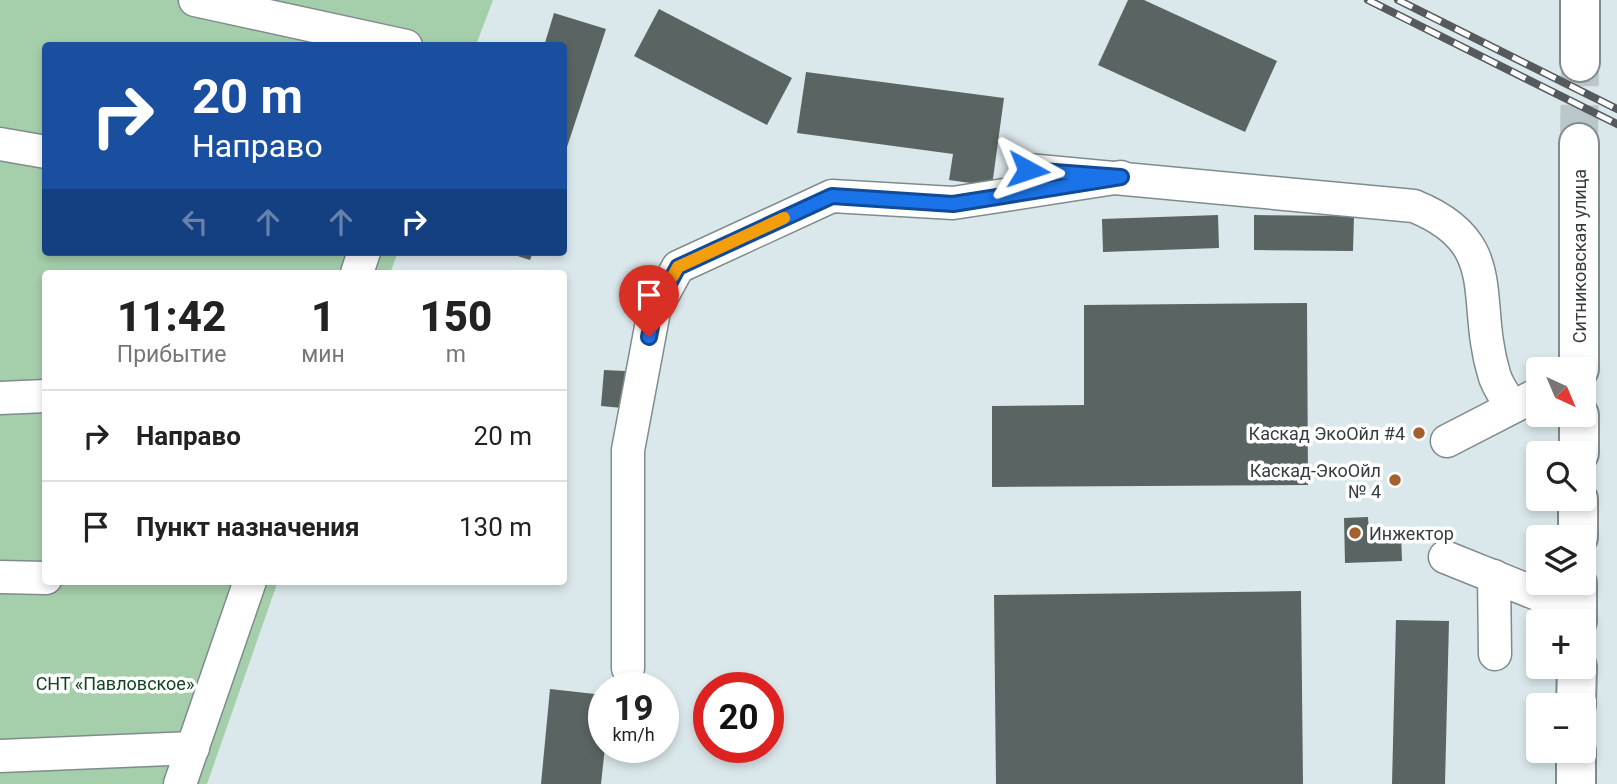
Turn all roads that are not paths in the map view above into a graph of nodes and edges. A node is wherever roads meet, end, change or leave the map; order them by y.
1 (195, 0) edge
2 (1580, 0) edge
3 (388, 42) edge
4 (1580, 62) tunnel mouth
5 (1579, 143) tunnel mouth
6 (0, 144) edge
7 (42, 151) edge
8 (1028, 170) dead end
9 (1121, 177) junction
10 (1579, 357) edge
11 (42, 396) edge
12 (0, 398) edge
13 (1525, 401) edge
14 (1447, 441) dead end
15 (1446, 557) dead end
16 (1494, 576) junction
17 (0, 578) edge
18 (42, 578) edge
19 (249, 585) edge
20 (1577, 605) edge
21 (1495, 654) dead end
22 (628, 668) dead end
23 (193, 748) junction
24 (0, 756) edge
25 (1576, 763) edge
26 (180, 784) edge
27 (1576, 784) edge

1 - 3 lane
2 - 4 main road
5 - 10 main road, Ситниковская улица
6 - 7 lane
8 - 9 lane
9 - 13 lane
9 - 22 lane
11 - 12 lane
13 - 14 lane
15 - 16 lane
16 - 20 lane
16 - 21 lane
17 - 18 lane
19 - 23 lane
23 - 24 lane
23 - 26 lane
25 - 27 main road

